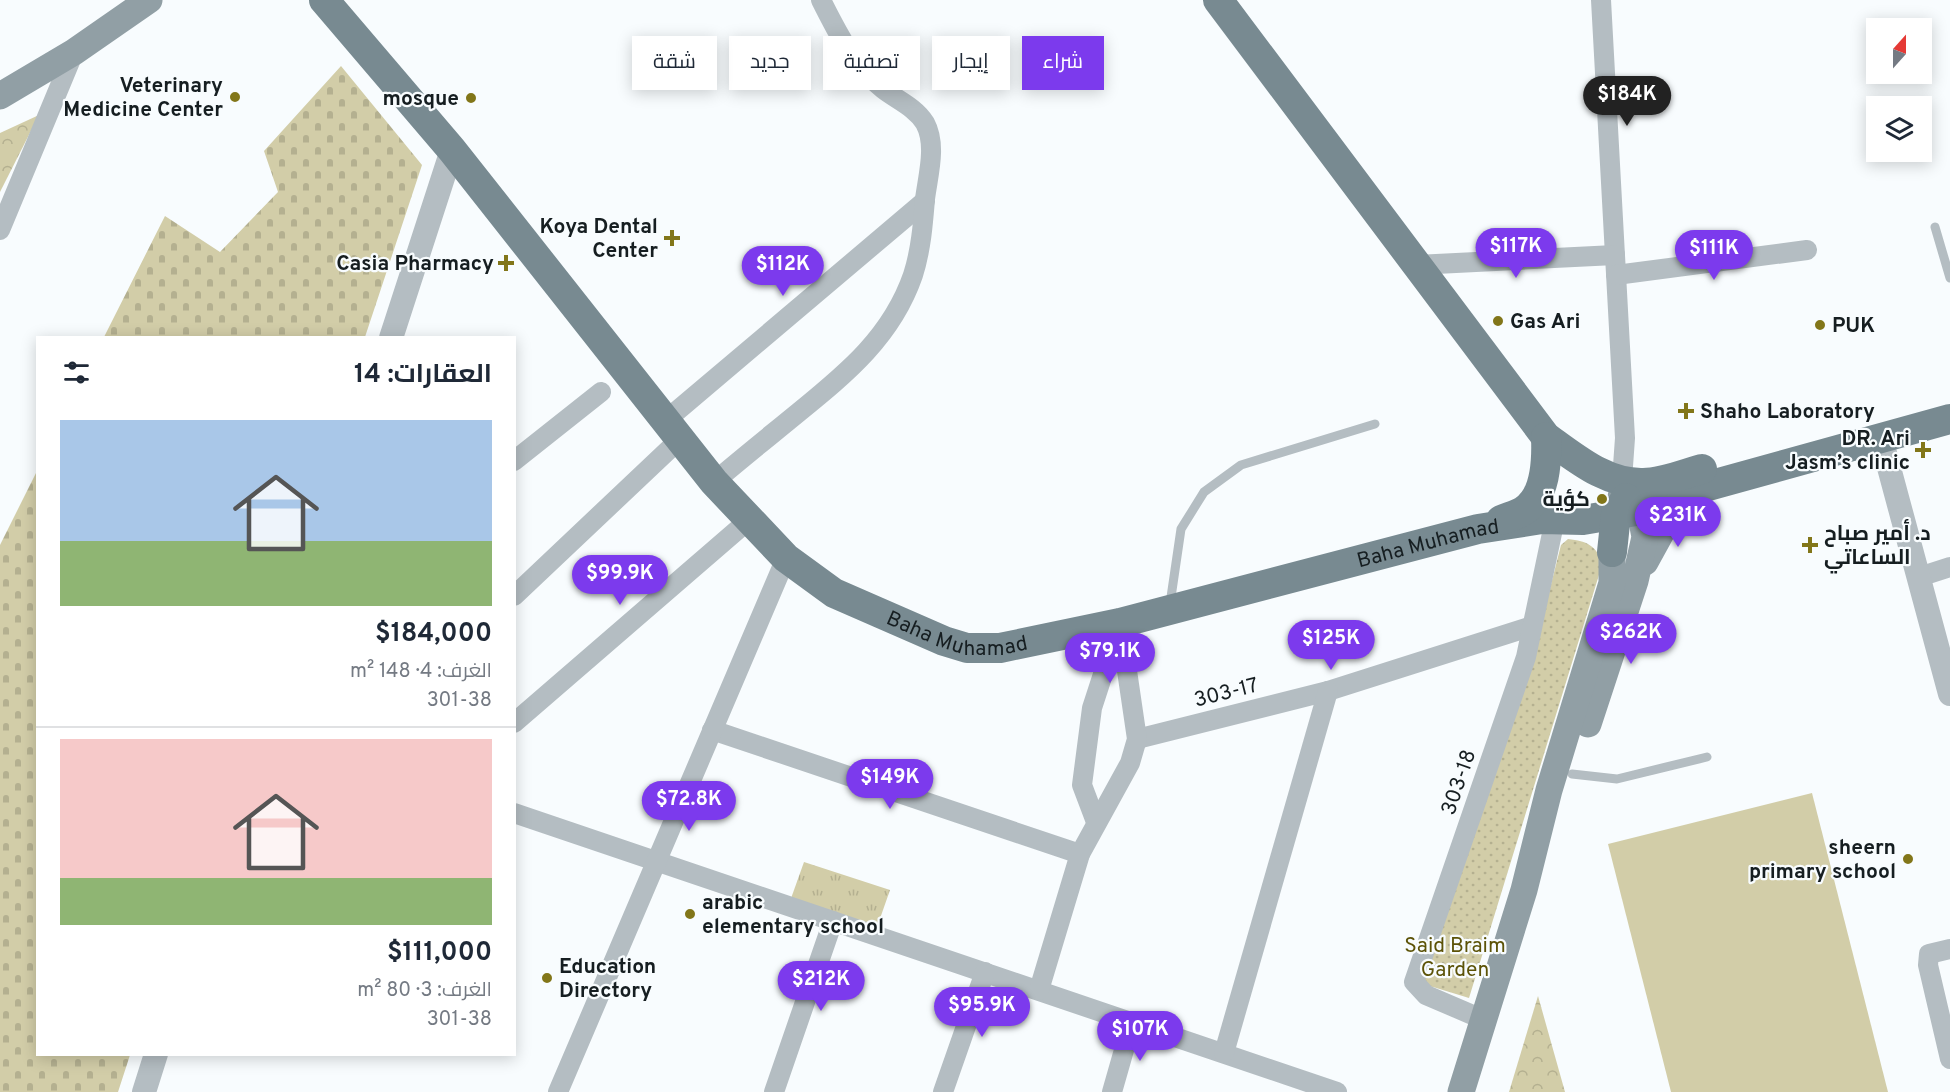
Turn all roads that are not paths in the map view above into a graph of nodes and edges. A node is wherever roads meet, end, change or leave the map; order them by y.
1 (149, 0) edge
2 (324, 0) edge
3 (821, 0) edge
4 (1218, 0) edge
5 (1601, 0) edge
6 (74, 51) junction
7 (0, 96) edge
8 (452, 150) junction
9 (925, 201) junction
10 (1935, 227) dead end
11 (0, 230) edge
12 (1808, 250) dead end
13 (1416, 265) junction
14 (1615, 265) junction
15 (1950, 278) edge
16 (392, 336) edge
17 (602, 392) dead end
18 (1950, 401) edge
19 (1950, 419) edge
20 (1375, 424) dead end
21 (673, 430) junction
22 (1546, 437) junction
23 (1881, 438) junction
24 (516, 459) edge
25 (714, 482) junction
26 (1645, 495) junction
27 (750, 519) junction
28 (1569, 519) junction
29 (1478, 529) junction
30 (1612, 552) junction
31 (786, 558) junction
32 (1950, 567) edge
33 (1919, 577) junction
34 (1635, 581) junction
35 (516, 594) edge
36 (1170, 610) junction
37 (1120, 623) junction
38 (1532, 626) junction
39 (1945, 654) edge
40 (1328, 691) junction
41 (1950, 694) edge
42 (516, 721) edge
43 (712, 730) junction
44 (1137, 739) junction
45 (1707, 757) dead end
46 (1572, 774) junction
47 (516, 814) edge
48 (1096, 822) junction
49 (1080, 854) junction
50 (656, 860) junction
51 (1524, 890) junction
52 (833, 921) junction
53 (1950, 949) edge
54 (985, 972) junction
55 (1039, 990) junction
56 (1482, 1019) junction
57 (1132, 1022) junction
58 (1224, 1053) junction
59 (155, 1056) edge
60 (1950, 1059) edge
61 (1289, 1084) edge
62 (144, 1092) edge
63 (558, 1092) edge
64 (774, 1092) edge
65 (944, 1092) edge
66 (1112, 1092) edge
67 (1337, 1092) edge
68 (1461, 1092) edge

1 - 6 main road
2 - 8 main road, Baha Muhamad
3 - 9 street
4 - 13 main road
5 - 14 street
6 - 7 main road
6 - 11 street
8 - 16 street
8 - 21 main road, Baha Muhamad
9 - 21 street
9 - 25 street
10 - 15 lane
12 - 14 street
13 - 14 street
13 - 22 main road
14 - 26 street
17 - 24 street
18 - 26 main road
19 - 23 main road, Baha Muhamad
20 - 36 lane
21 - 25 main road, Baha Muhamad
21 - 35 street
22 - 26 main road
22 - 29 main road
23 - 26 main road, Baha Muhamad
23 - 33 street
25 - 27 main road, Baha Muhamad
26 - 28 main road, Baha Muhamad
26 - 30 main road
26 - 34 main road
26 - 34 main road
27 - 31 main road, Baha Muhamad
27 - 42 street
28 - 29 main road, Baha Muhamad
28 - 30 main road
28 - 38 street, 303-18
29 - 36 main road, Baha Muhamad
30 - 51 main road
31 - 37 main road, Baha Muhamad
31 - 43 street
32 - 33 street
33 - 39 street
34 - 46 main road
36 - 37 main road, Baha Muhamad
37 - 44 street
37 - 48 street
38 - 40 street, 303-17
38 - 56 street, 303-18
39 - 41 street
40 - 44 street, 303-17
40 - 58 street
43 - 49 street
43 - 50 street
44 - 48 street
45 - 46 lane
46 - 51 main road
47 - 50 street
48 - 49 street
49 - 55 street
50 - 52 street
50 - 63 street
51 - 56 main road
52 - 54 street
52 - 64 street
53 - 60 street
54 - 55 street
54 - 65 street
55 - 57 street
56 - 68 main road
57 - 58 street
57 - 66 street
58 - 61 street
59 - 62 street
61 - 67 street

